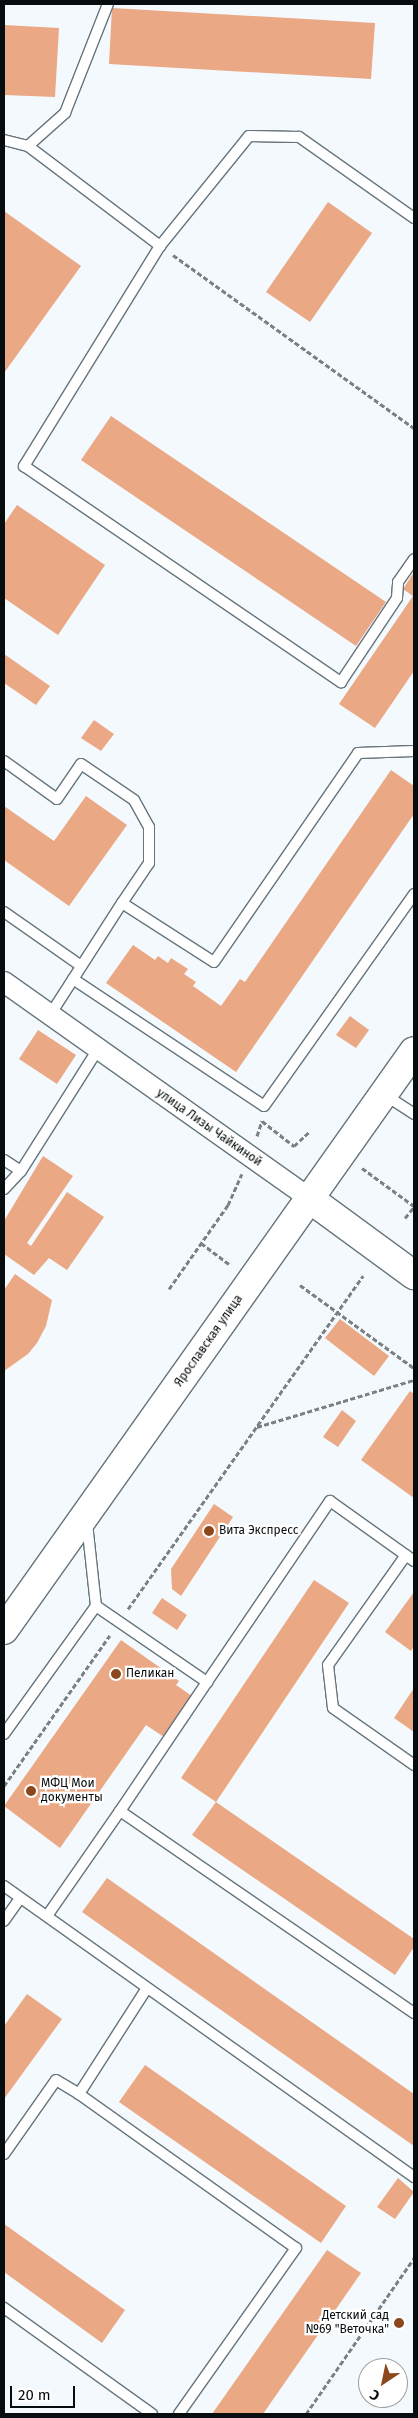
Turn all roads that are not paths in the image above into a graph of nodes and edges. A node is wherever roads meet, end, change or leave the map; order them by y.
1 (108, 4) edge
2 (4, 140) edge
3 (28, 146) junction
4 (414, 218) edge
5 (160, 246) junction
6 (414, 559) edge
7 (413, 749) edge
8 (4, 760) edge
9 (414, 894) edge
10 (122, 903) junction
11 (4, 912) edge
12 (81, 966) junction
13 (73, 979) junction
14 (4, 982) edge
15 (50, 1015) junction
16 (98, 1049) junction
17 (414, 1051) edge
18 (384, 1094) junction
19 (414, 1114) edge
20 (4, 1160) edge
21 (21, 1171) junction
22 (4, 1189) edge
23 (310, 1199) junction
24 (414, 1275) edge
25 (86, 1514) junction
26 (410, 1558) edge
27 (96, 1606) junction
28 (4, 1630) edge
29 (207, 1682) junction
30 (4, 1734) edge
31 (414, 1765) edge
32 (120, 1811) junction
33 (4, 1886) edge
34 (20, 1898) junction
35 (47, 1916) junction
36 (4, 1921) edge
37 (147, 1988) junction
38 (414, 2013) edge
39 (79, 2094) junction
40 (4, 2154) edge
41 (414, 2177) edge
42 (4, 2308) edge
43 (152, 2414) edge
44 (179, 2414) edge

1 - 3 lane
2 - 3 lane
3 - 5 lane
4 - 5 lane
5 - 6 lane
7 - 10 lane
8 - 10 lane
9 - 13 lane
10 - 12 lane
11 - 12 lane
12 - 13 lane
13 - 15 lane
14 - 15 street, улица Лизы Чайкиной
15 - 16 street, улица Лизы Чайкиной
16 - 21 lane
16 - 23 street, улица Лизы Чайкиной
17 - 18 main road, Ярославская улица
18 - 19 lane
18 - 23 main road, Ярославская улица
20 - 21 lane
21 - 22 lane
23 - 24 main road, улица Лизы Чайкиной
23 - 25 main road, Ярославская улица
25 - 27 lane
25 - 28 main road, Ярославская улица
26 - 29 lane
26 - 31 lane
27 - 29 lane
27 - 30 lane
29 - 32 lane
32 - 35 lane
32 - 38 lane
33 - 34 lane
34 - 35 lane
34 - 36 lane
35 - 37 lane
37 - 39 lane
37 - 41 lane
39 - 40 lane
39 - 44 lane
42 - 43 lane

